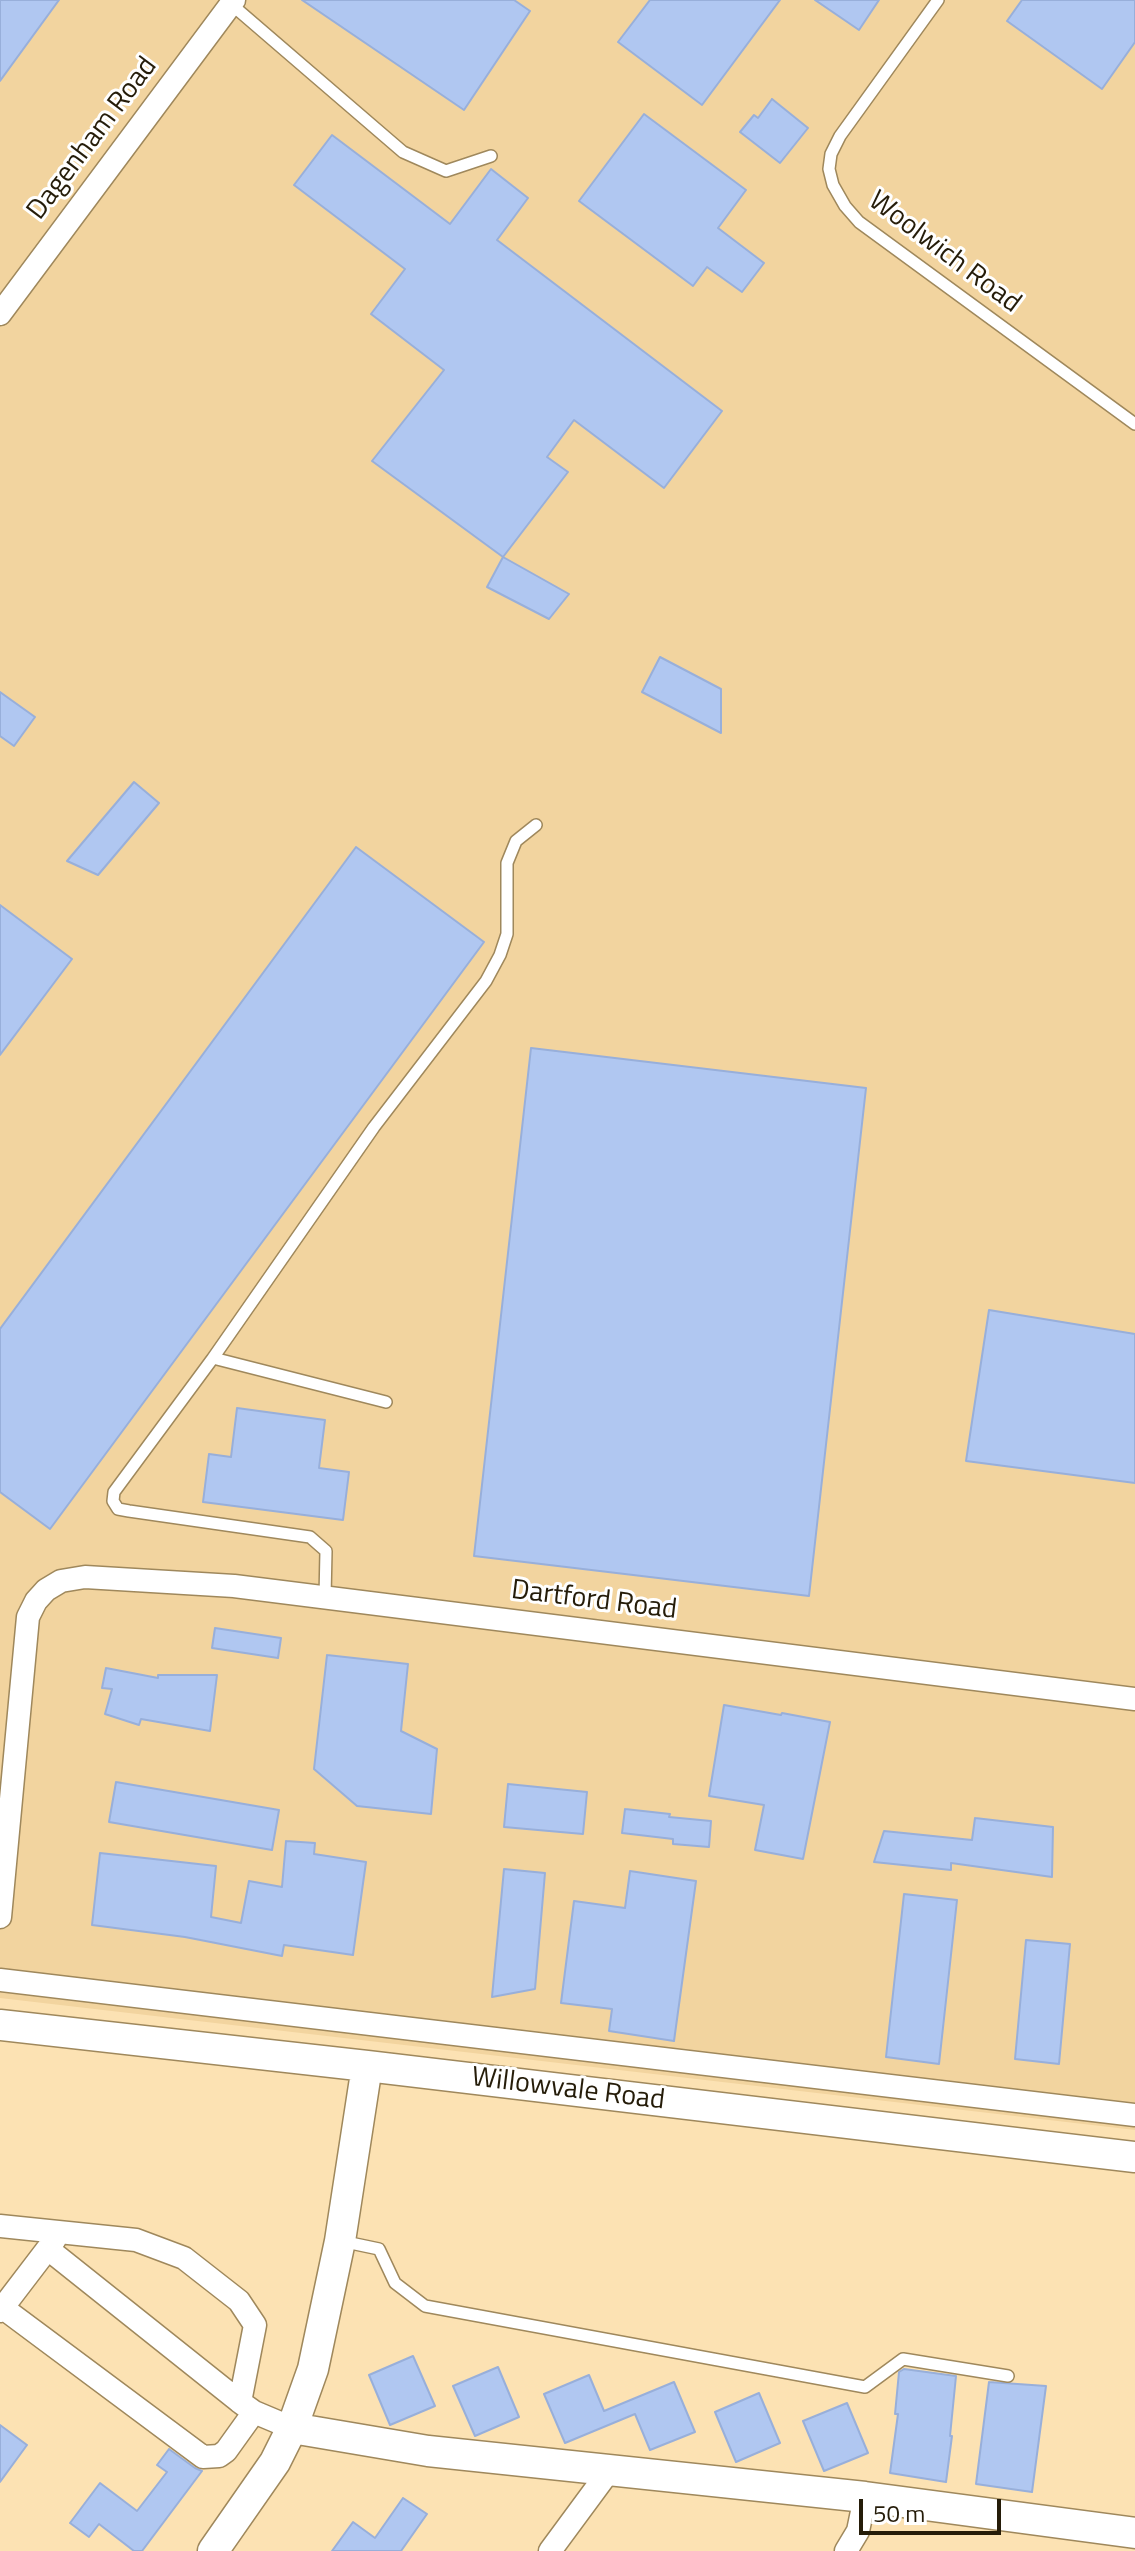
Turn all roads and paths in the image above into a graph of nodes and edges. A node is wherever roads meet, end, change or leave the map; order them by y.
1 (938, 0) edge
2 (232, 2) edge
3 (491, 156) dead end
4 (0, 314) edge
5 (1135, 424) edge
6 (536, 825) dead end
7 (213, 1358) junction
8 (386, 1402) dead end
9 (325, 1597) junction
10 (1135, 1699) edge
11 (0, 1917) edge
12 (0, 1980) edge
13 (0, 2025) edge
14 (367, 2066) junction
15 (1135, 2115) edge
16 (1135, 2157) edge
17 (0, 2226) edge
18 (54, 2241) junction
19 (340, 2241) junction
20 (1, 2309) edge
21 (1008, 2376) dead end
22 (247, 2407) junction
23 (292, 2428) junction
24 (609, 2471) junction
25 (865, 2497) junction
26 (1135, 2533) edge
27 (213, 2551) edge
28 (550, 2551) edge
29 (846, 2551) edge

1 - 5 lane, Woolwich Road
2 - 3 lane
2 - 4 street, Dagenham Road
6 - 7 lane
7 - 8 lane
7 - 9 lane
9 - 10 street, Dartford Road
9 - 11 street, Dartford Road
12 - 15 street
13 - 14 street, Willowvale Road
14 - 16 street, Willowvale Road
14 - 19 street
17 - 18 street
18 - 20 street
18 - 22 street
18 - 22 street
19 - 21 lane
19 - 23 street
20 - 22 street
22 - 23 street
23 - 24 street
23 - 27 street
24 - 25 street
24 - 28 street
25 - 26 street
25 - 29 street

